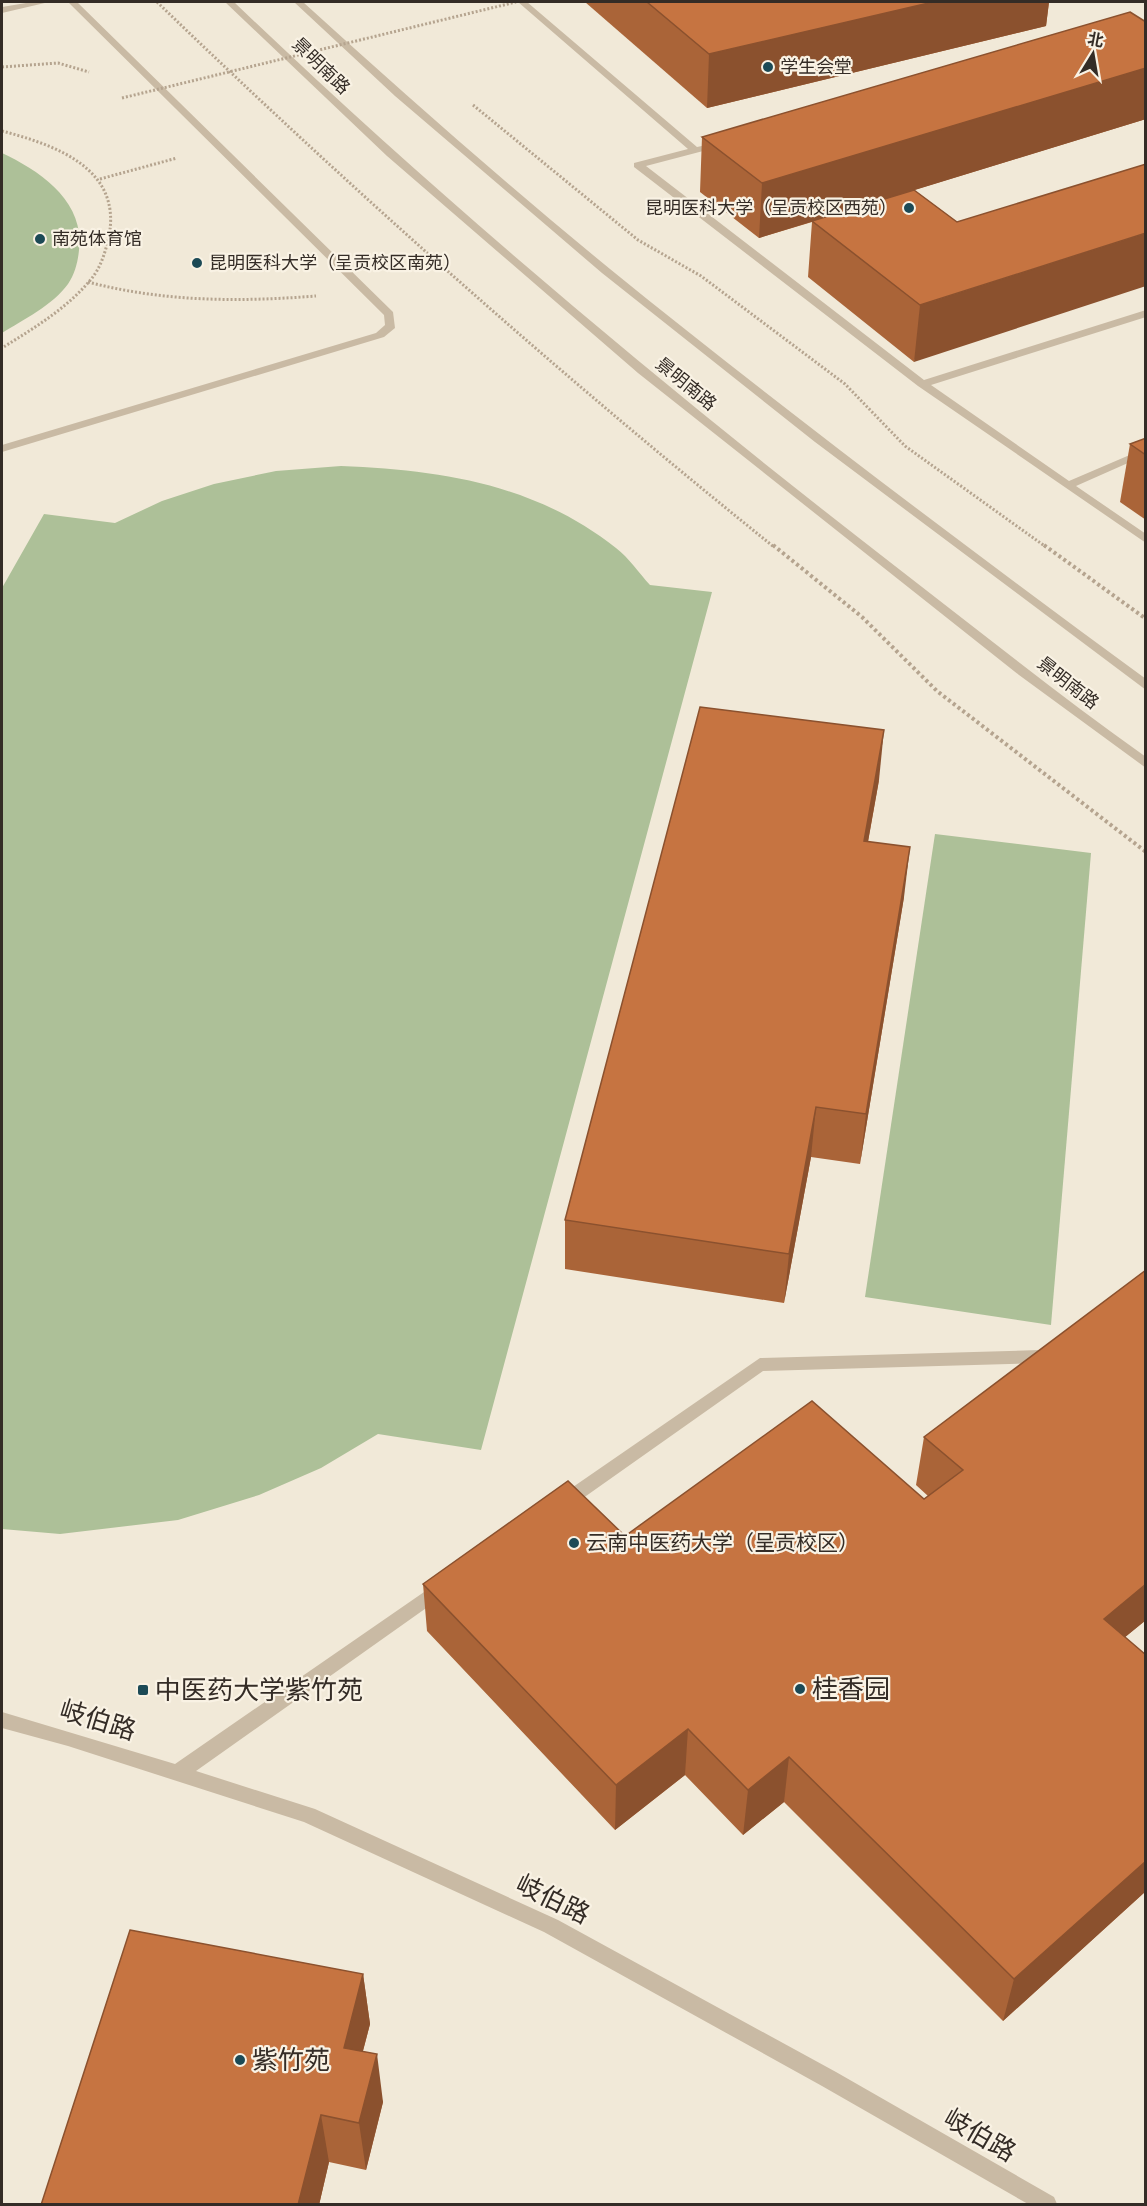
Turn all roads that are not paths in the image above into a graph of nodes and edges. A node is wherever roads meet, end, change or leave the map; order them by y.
1 (44, 2) edge
2 (72, 2) edge
3 (229, 2) edge
4 (298, 2) edge
5 (522, 2) edge
6 (2, 10) edge
7 (729, 141) edge
8 (695, 150) junction
9 (1146, 313) edge
10 (921, 384) junction
11 (2, 449) edge
12 (1146, 451) edge
13 (1066, 486) junction
14 (1146, 540) edge
15 (1146, 686) edge
16 (1146, 764) edge
17 (1062, 1343) edge
18 (546, 1515) edge
19 (459, 1576) edge
20 (2, 1720) edge
21 (177, 1773) junction
22 (1047, 2205) edge

1 - 6 street
2 - 11 street
3 - 16 street, 景明南路
4 - 15 street, 景明南路
5 - 8 street
7 - 8 street
8 - 10 street
9 - 10 street
10 - 13 street
12 - 13 street
13 - 14 street
17 - 18 street
19 - 21 street
20 - 21 street, 岐伯路
21 - 22 street, 岐伯路

